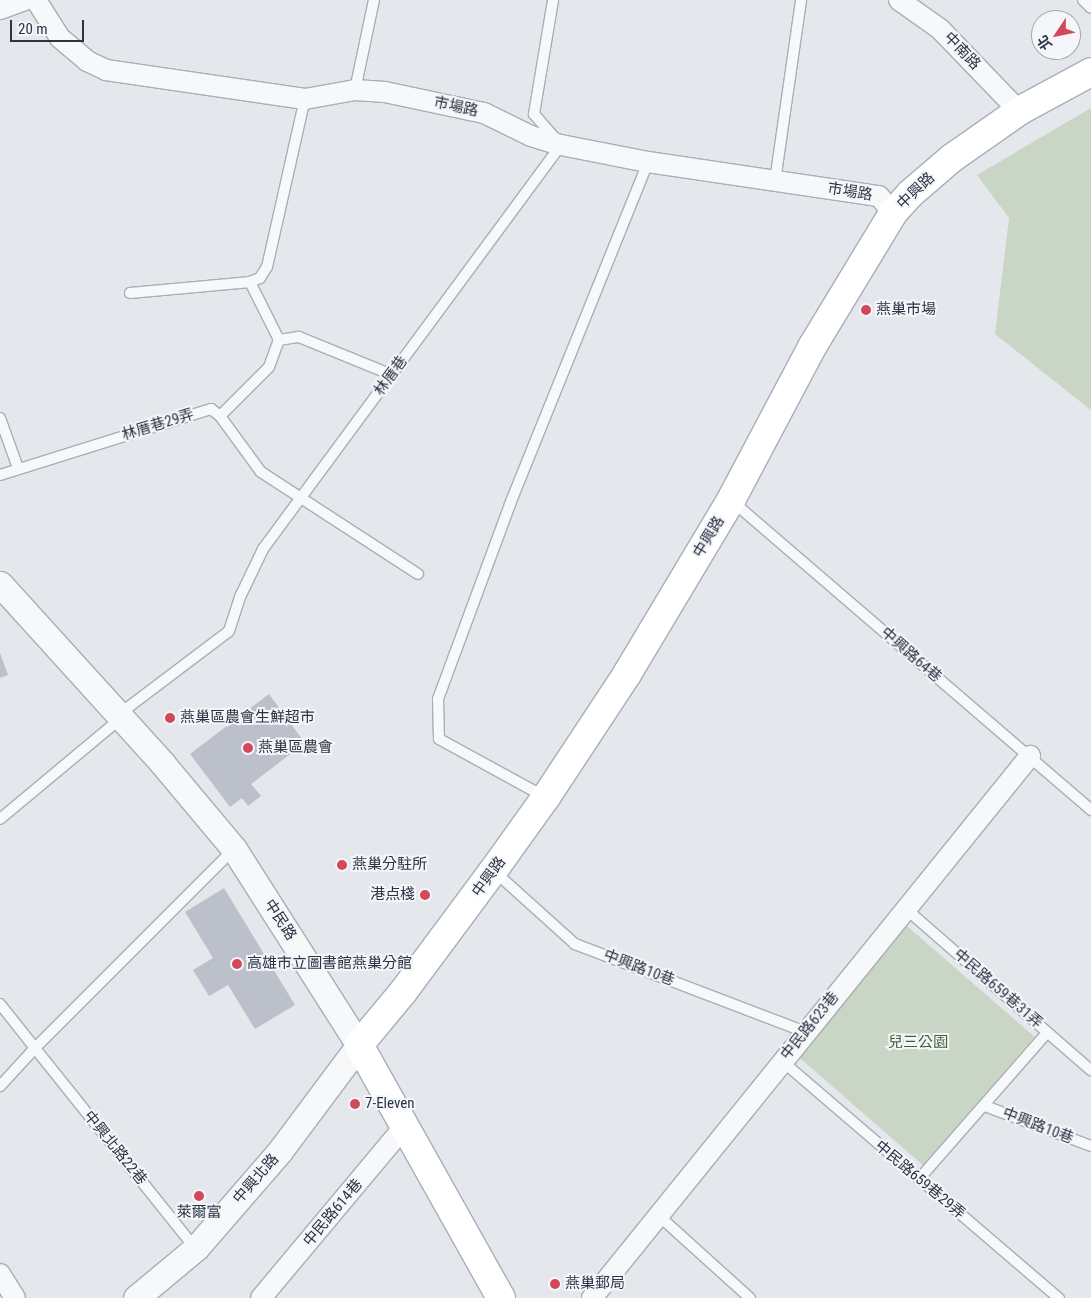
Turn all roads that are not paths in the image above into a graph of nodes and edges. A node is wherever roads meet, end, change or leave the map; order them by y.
1 (25, 0) edge
2 (36, 0) edge
3 (374, 0) edge
4 (553, 0) edge
5 (800, 0) edge
6 (899, 0) edge
7 (1083, 0) edge
8 (1091, 8) edge
9 (0, 9) edge
10 (1091, 72) edge
11 (355, 90) junction
12 (305, 99) junction
13 (1019, 111) junction
14 (561, 145) junction
15 (648, 162) junction
16 (776, 181) junction
17 (893, 213) junction
18 (250, 282) junction
19 (130, 293) dead end
20 (279, 340) junction
21 (392, 375) junction
22 (220, 416) junction
23 (0, 418) edge
24 (18, 468) junction
25 (0, 475) edge
26 (301, 498) junction
27 (731, 500) junction
28 (418, 574) dead end
29 (0, 584) edge
30 (119, 717) junction
31 (1030, 756) junction
32 (546, 797) junction
33 (1091, 810) edge
34 (0, 819) edge
35 (234, 849) junction
36 (493, 871) junction
37 (905, 908) junction
38 (0, 1004) edge
39 (805, 1032) junction
40 (1047, 1032) junction
41 (359, 1045) junction
42 (35, 1048) junction
43 (782, 1061) junction
44 (1091, 1070) edge
45 (0, 1086) edge
46 (985, 1106) junction
47 (404, 1127) junction
48 (1091, 1146) edge
49 (919, 1179) junction
50 (658, 1215) junction
51 (196, 1248) junction
52 (0, 1274) edge
53 (15, 1298) edge
54 (136, 1298) edge
55 (261, 1298) edge
56 (501, 1298) edge
57 (592, 1298) edge
58 (750, 1298) edge
59 (1059, 1298) edge

1 - 9 street
2 - 12 street, 市場路
3 - 11 lane
4 - 14 lane
5 - 16 lane
6 - 13 street, 中南路
7 - 8 lane
10 - 13 main road, 中興路
11 - 12 street, 市場路
11 - 14 street, 市場路
12 - 18 lane
13 - 17 main road, 中興路
14 - 15 street, 市場路
14 - 21 lane, 林厝巷
15 - 16 street, 市場路
15 - 32 lane
16 - 17 street, 市場路
17 - 27 main road, 中興路
18 - 19 lane
18 - 20 lane
20 - 21 lane
20 - 22 lane
21 - 26 lane, 林厝巷
22 - 24 lane, 林厝巷29弄
22 - 26 lane
23 - 24 lane
24 - 25 lane, 林厝巷29弄
26 - 28 lane
26 - 30 lane, 林厝巷
27 - 31 lane, 中興路64巷
27 - 32 main road, 中興路
29 - 30 street, 中民路
30 - 34 lane, 林厝巷
30 - 35 street, 中民路
31 - 33 lane, 中興路64巷
31 - 37 street, 中民路623巷
32 - 36 main road, 中興路
35 - 41 street, 中民路
35 - 42 lane
36 - 39 lane, 中興路10巷
36 - 41 main road, 中興路
37 - 39 street, 中民路623巷
37 - 40 lane, 中民路659巷31弄
38 - 42 lane, 中興北路22巷
39 - 43 street, 中民路623巷
40 - 44 lane, 中民路659巷31弄
40 - 46 lane
41 - 47 main road, 中民路
41 - 51 street, 中興北路
42 - 45 lane
42 - 51 lane, 中興北路22巷
43 - 49 lane, 中民路659巷29弄
43 - 50 street, 中民路623巷
46 - 48 lane, 中興路10巷
46 - 49 lane
47 - 55 street, 中民路614巷
47 - 56 main road, 中民路
49 - 59 lane, 中民路659巷29弄
50 - 57 street, 中民路623巷
50 - 58 lane
51 - 54 street, 中興北路
52 - 53 street

